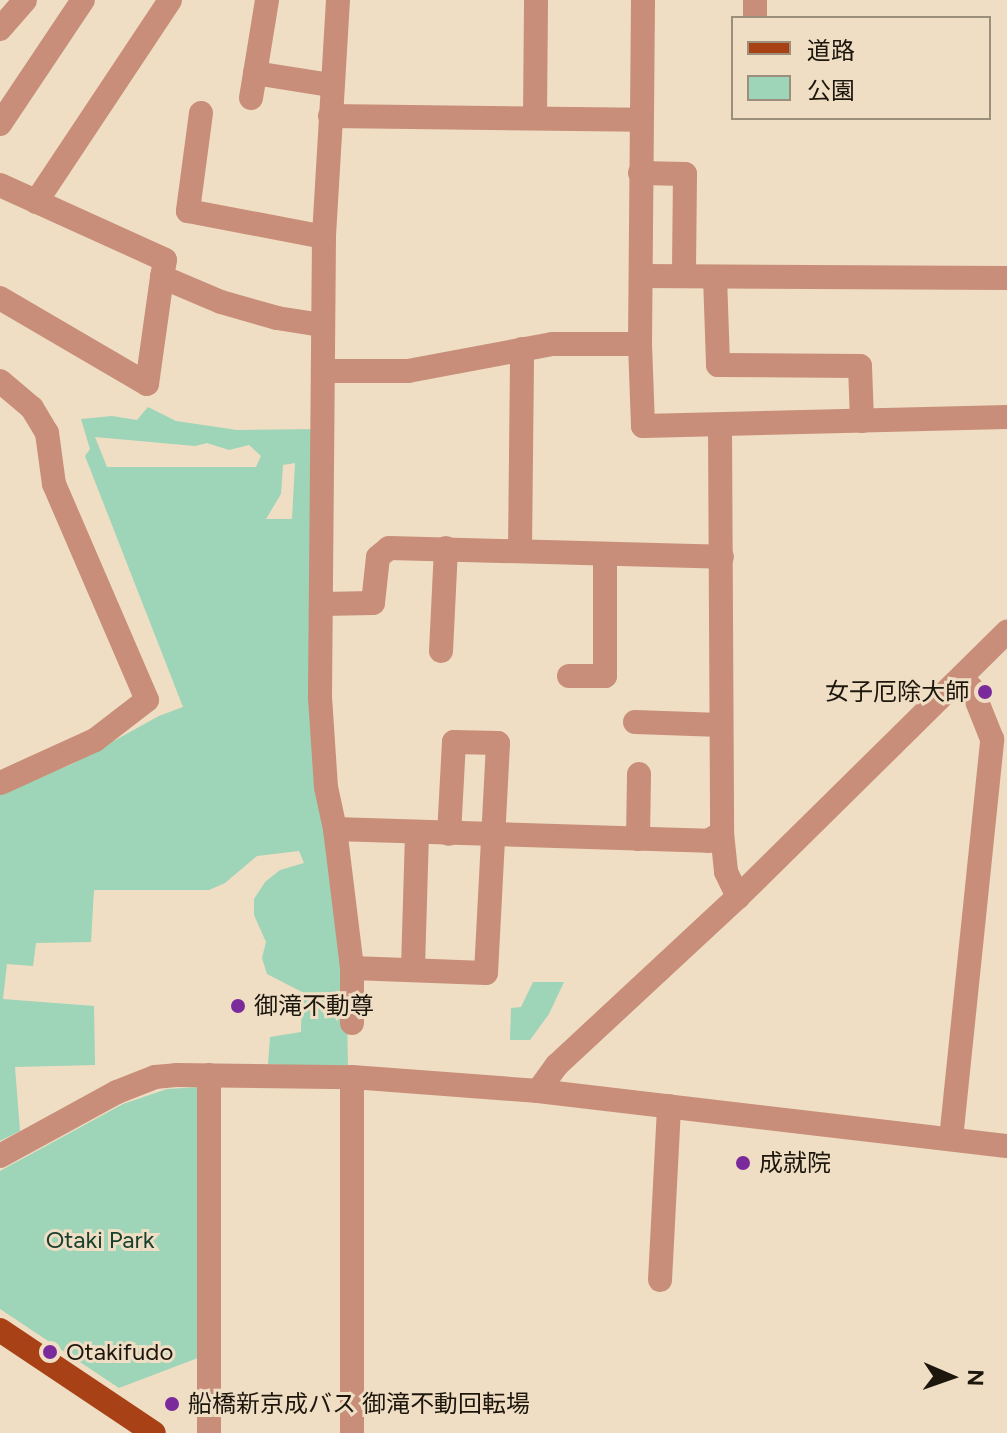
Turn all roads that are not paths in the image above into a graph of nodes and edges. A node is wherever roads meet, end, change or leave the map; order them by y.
1 (25, 0) edge
2 (83, 0) edge
3 (170, 0) edge
4 (267, 0) edge
5 (338, 0) edge
6 (536, 0) edge
7 (643, 0) edge
8 (0, 29) edge
9 (255, 73) junction
10 (331, 85) junction
11 (251, 98) dead end
12 (201, 113) dead end
13 (330, 116) junction
14 (535, 117) junction
15 (640, 120) junction
16 (0, 124) edge
17 (640, 173) junction
18 (0, 185) edge
19 (36, 202) junction
20 (324, 237) junction
21 (642, 276) junction
22 (684, 276) junction
23 (162, 277) junction
24 (715, 277) junction
25 (1007, 278) edge
26 (0, 298) edge
27 (322, 325) junction
28 (640, 344) junction
29 (522, 349) junction
30 (325, 371) junction
31 (0, 381) edge
32 (1007, 417) edge
33 (862, 421) junction
34 (720, 426) junction
35 (446, 548) junction
36 (520, 551) junction
37 (605, 554) junction
38 (722, 557) junction
39 (322, 604) junction
40 (1007, 632) edge
41 (441, 651) dead end
42 (569, 676) dead end
43 (962, 677) junction
44 (635, 722) dead end
45 (721, 725) junction
46 (639, 774) dead end
47 (0, 783) edge
48 (335, 829) junction
49 (417, 832) junction
50 (722, 833) junction
51 (449, 834) junction
52 (493, 836) junction
53 (638, 839) junction
54 (738, 897) junction
55 (352, 968) junction
56 (413, 968) junction
57 (352, 1023) dead end
58 (209, 1075) junction
59 (352, 1077) junction
60 (538, 1091) junction
61 (669, 1106) junction
62 (951, 1139) junction
63 (1007, 1146) edge
64 (0, 1156) edge
65 (660, 1280) dead end
66 (0, 1330) edge
67 (154, 1433) edge
68 (209, 1433) edge
69 (352, 1433) edge

1 - 8 street
2 - 16 street
3 - 19 street
4 - 9 street
5 - 10 street
6 - 14 street
7 - 15 street
9 - 10 street
9 - 11 street
10 - 13 street
12 - 20 street
13 - 14 street
13 - 20 street
14 - 15 street
15 - 17 street
17 - 21 street
17 - 22 street
18 - 19 street
19 - 23 street
20 - 27 street
21 - 22 street
21 - 28 street
22 - 24 street
23 - 26 street
23 - 27 street
24 - 25 street
24 - 33 street
27 - 30 street
28 - 29 street
28 - 34 street
29 - 30 street
29 - 36 street
30 - 39 street
31 - 47 street
32 - 33 street
33 - 34 street
34 - 38 street
35 - 36 street
35 - 39 street
35 - 41 street
36 - 37 street
37 - 38 street
37 - 42 street
38 - 45 street
39 - 48 street
40 - 43 street
43 - 54 street
43 - 62 street
44 - 45 street
45 - 50 street
46 - 53 street
48 - 49 street
48 - 55 street
49 - 51 street
49 - 56 street
50 - 53 street
50 - 54 street
51 - 52 street
51 - 52 street
52 - 53 street
52 - 56 street
54 - 60 street
55 - 56 street
55 - 57 street
58 - 59 street
58 - 64 street
58 - 68 street
59 - 60 street
59 - 69 street
60 - 61 street
61 - 62 street
61 - 65 street
62 - 63 street
66 - 67 main road

